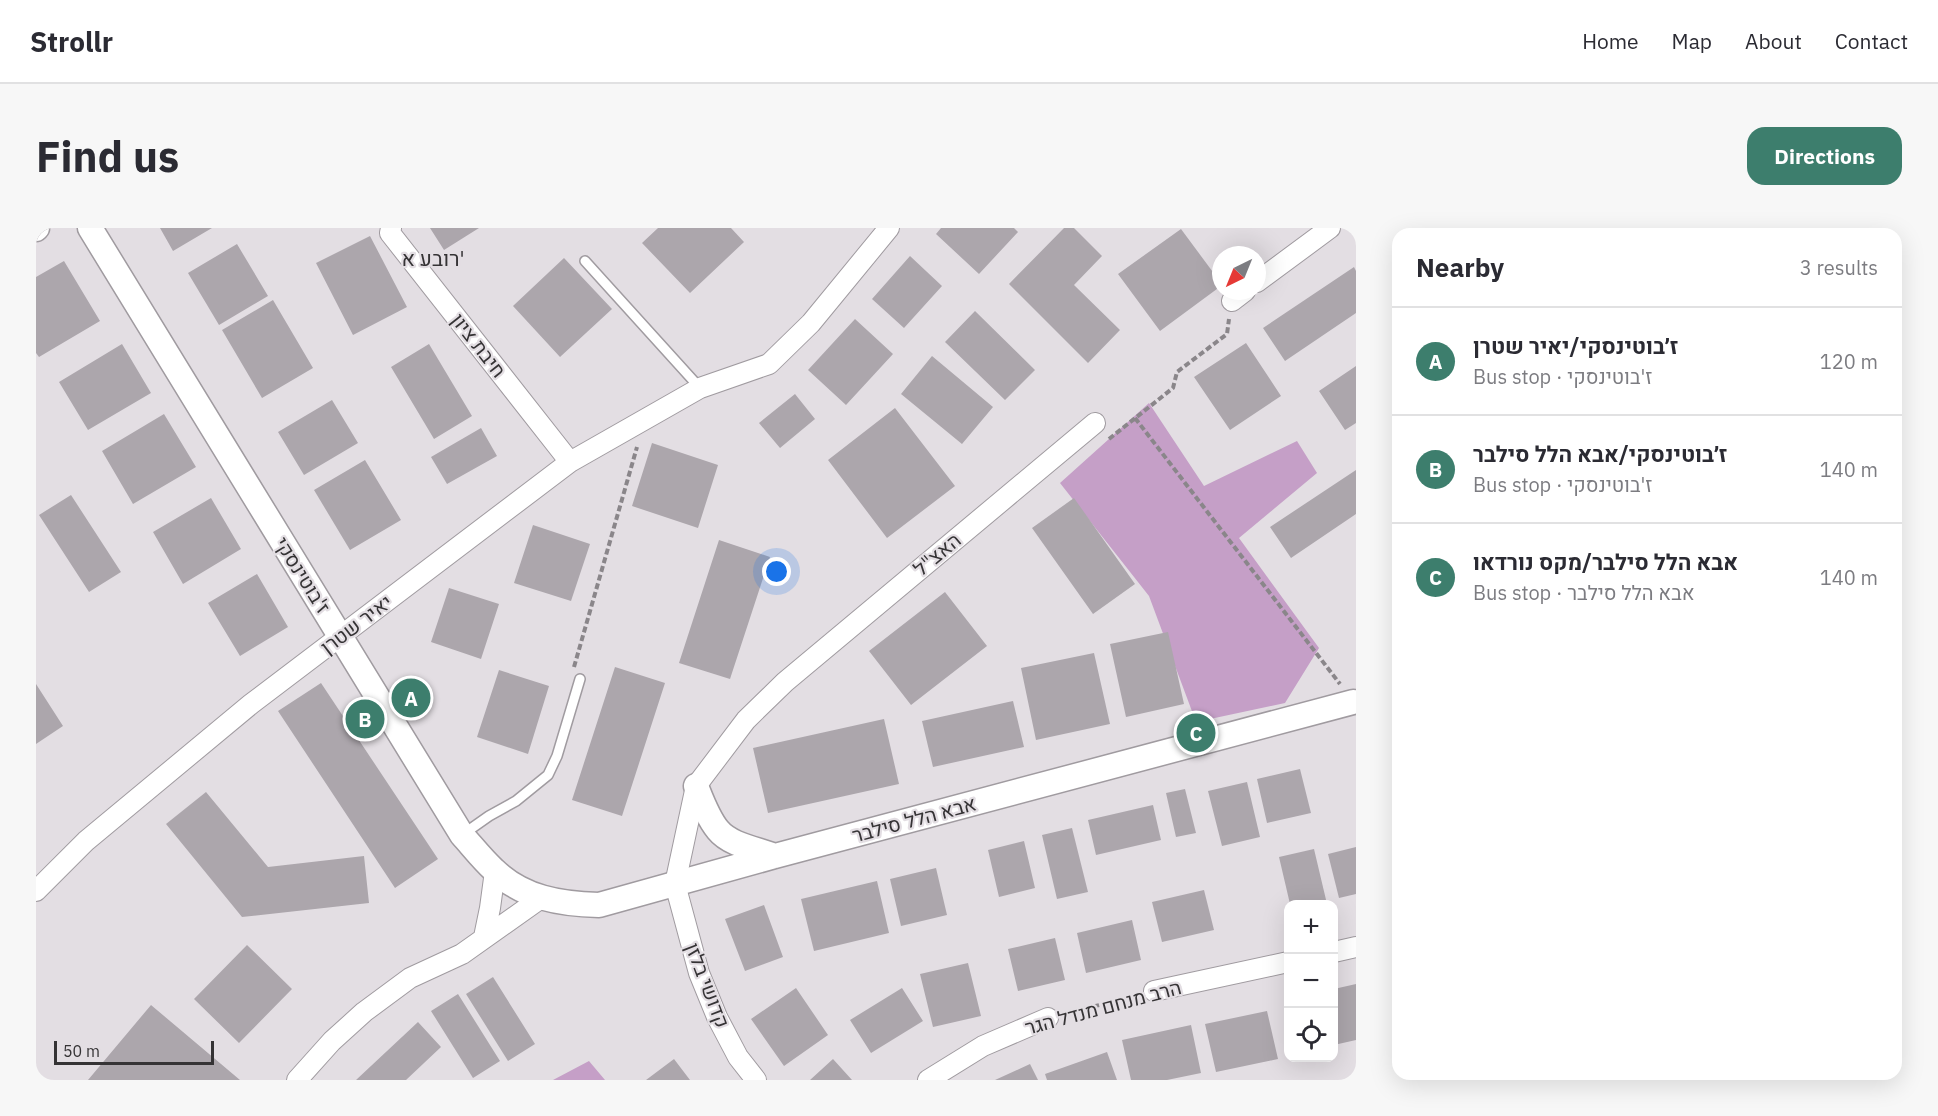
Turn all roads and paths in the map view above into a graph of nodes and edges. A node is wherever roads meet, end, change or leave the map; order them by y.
1 (90, 228) edge
2 (391, 228) edge
3 (889, 228) edge
4 (1330, 228) edge
5 (585, 261) dead end
6 (1266, 275) edge
7 (1238, 300) edge
8 (700, 388) junction
9 (1135, 418) junction
10 (644, 419) junction
11 (1095, 423) joint
12 (570, 462) junction
13 (341, 636) junction
14 (580, 679) joint
15 (1355, 701) edge
16 (696, 786) junction
17 (462, 835) junction
18 (775, 856) junction
19 (495, 871) junction
20 (675, 884) junction
21 (36, 891) edge
22 (541, 898) junction
23 (484, 937) junction
24 (1356, 947) edge
25 (1338, 951) edge
26 (1284, 963) edge
27 (1154, 991) joint
28 (1048, 1018) joint
29 (297, 1080) edge
30 (756, 1080) edge
31 (928, 1080) edge

1 - 13 street, ז'בוטינסקי
2 - 12 street, חיבת ציון
3 - 8 street, יאיר שטרן
4 - 6 street
5 - 8 lane
7 - 9 path
8 - 10 street, יאיר שטרן
9 - 11 path
9 - 15 path
10 - 12 street, יאיר שטרן
10 - 14 path
11 - 16 street, האצ"ל
12 - 13 street, יאיר שטרן
13 - 17 street, ז'בוטינסקי
13 - 21 street, יאיר שטרן
14 - 17 lane
15 - 18 street, אבא הלל סילבר
16 - 18 street
16 - 20 street, האצ"ל
17 - 19 street, ז'בוטינסקי
18 - 20 street, אבא הלל סילבר
19 - 22 street, ז'בוטינסקי
19 - 23 street
20 - 22 street, אבא הלל סילבר
20 - 30 street, קדושי בלזן
22 - 23 street
23 - 29 street
24 - 25 street
26 - 27 street, הרב מנחם מנדל הגר
27 - 28 path, הרב מנחם מנדל הגר
28 - 31 street, הרב מנחם מנדל הגר

